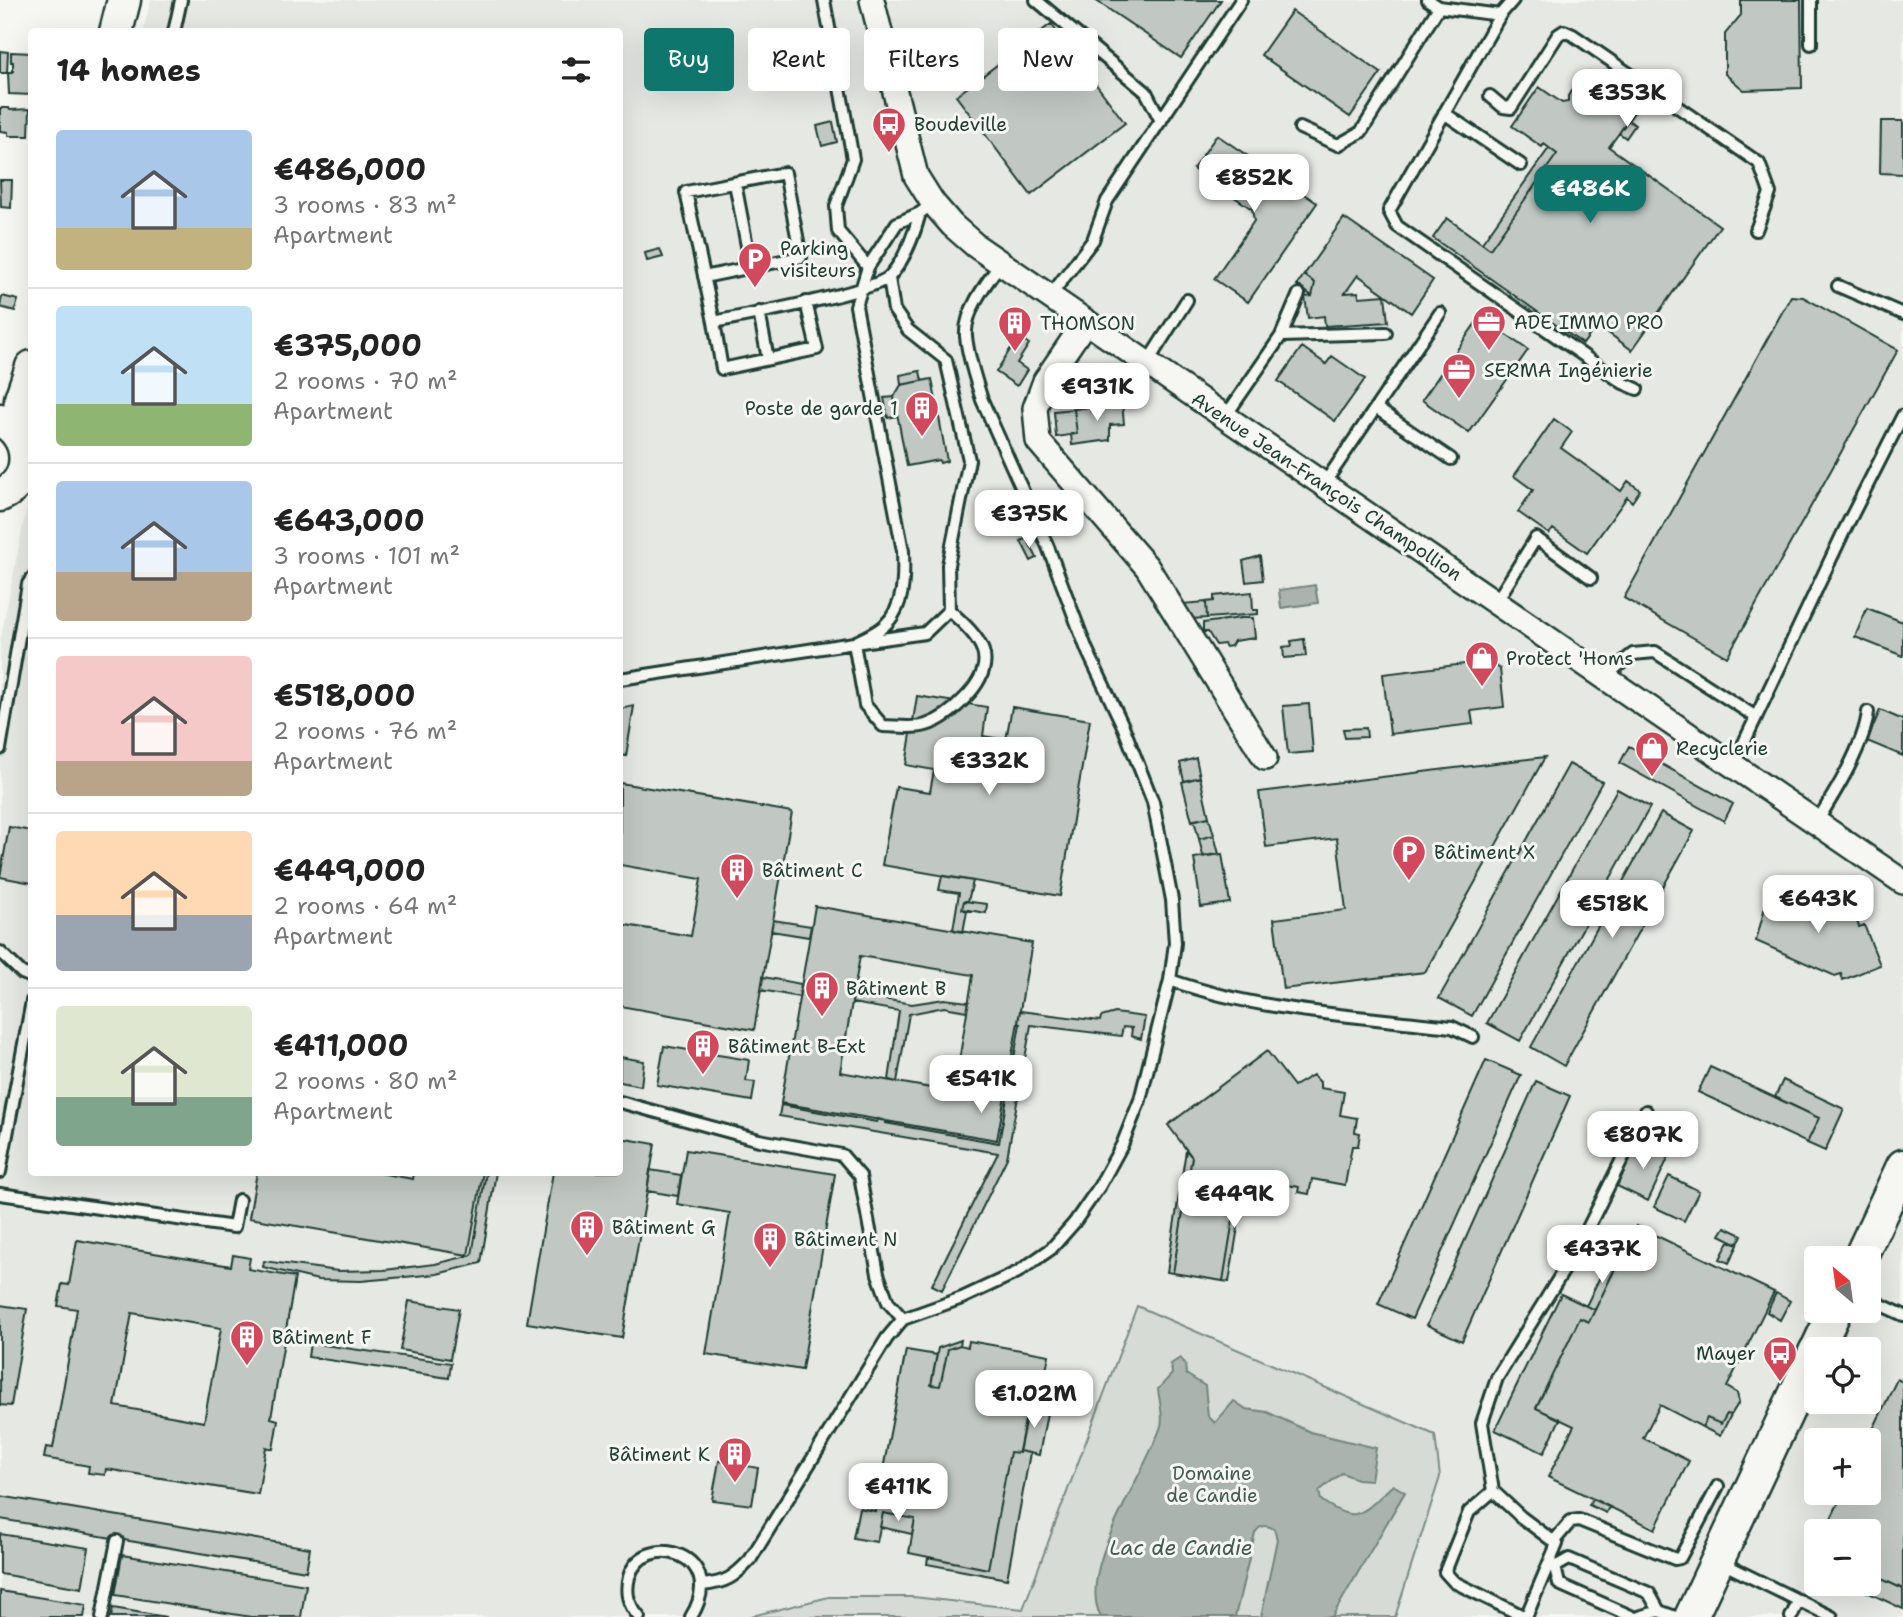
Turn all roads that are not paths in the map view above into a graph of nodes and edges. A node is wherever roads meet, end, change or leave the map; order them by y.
1 (124, 0) edge
2 (181, 0) edge
3 (824, 0) edge
4 (872, 0) edge
5 (1036, 0) edge
6 (1241, 0) edge
7 (1428, 0) edge
8 (1513, 0) edge
9 (1811, 0) edge
10 (1439, 7) junction
11 (1500, 15) junction
12 (117, 28) edge
13 (175, 28) edge
14 (1811, 44) dead end
15 (1490, 96) dead end
16 (1444, 113) junction
17 (1161, 121) junction
18 (1300, 128) dead end
19 (1521, 166) dead end
20 (735, 183) junction
21 (926, 208) junction
22 (1756, 230) dead end
23 (1001, 263) junction
24 (751, 267) junction
25 (868, 267) junction
26 (704, 276) junction
27 (889, 278) junction
28 (1838, 286) dead end
29 (862, 289) junction
30 (1298, 295) dead end
31 (1050, 296) junction
32 (1186, 300) dead end
33 (806, 302) junction
34 (759, 312) junction
35 (1440, 313) dead end
36 (1903, 314) edge
37 (1086, 321) junction
38 (714, 322) junction
39 (1386, 333) dead end
40 (1281, 335) junction
41 (768, 359) junction
42 (28, 363) edge
43 (1147, 363) junction
44 (28, 378) edge
45 (1637, 389) dead end
46 (0, 404) edge
47 (1376, 408) junction
48 (1903, 415) edge
49 (1225, 417) junction
50 (9, 427) edge
51 (1451, 459) dead end
52 (1324, 484) junction
53 (7, 491) edge
54 (0, 518) edge
55 (1591, 578) dead end
56 (28, 583) edge
57 (1496, 602) junction
58 (950, 610) junction
59 (855, 643) junction
60 (1604, 677) junction
61 (623, 679) edge
62 (1868, 712) dead end
63 (1756, 718) junction
64 (0, 749) edge
65 (1265, 758) dead end
66 (1733, 766) junction
67 (1816, 823) junction
68 (1903, 882) edge
69 (0, 952) edge
70 (28, 975) edge
71 (1170, 980) junction
72 (28, 1022) edge
73 (1473, 1037) dead end
74 (623, 1103) edge
75 (1646, 1111) dead end
76 (1903, 1166) edge
77 (0, 1171) edge
78 (0, 1194) edge
79 (239, 1200) dead end
80 (1866, 1246) edge
81 (1881, 1305) edge
82 (1903, 1315) edge
83 (903, 1319) junction
84 (1804, 1377) edge
85 (1718, 1486) dead end
86 (1493, 1491) junction
87 (117, 1541) dead end
88 (1554, 1541) junction
89 (1717, 1560) junction
90 (1552, 1566) junction
91 (702, 1585) junction
92 (1799, 1600) junction
93 (1659, 1611) junction
94 (102, 1617) edge
95 (639, 1617) edge
96 (691, 1617) edge
97 (1525, 1617) edge
98 (1633, 1617) edge
99 (1639, 1617) edge
100 (1675, 1617) edge
101 (1691, 1617) edge
102 (1791, 1617) edge
103 (1832, 1617) edge

1 - 12 street
2 - 13 lane
3 - 25 lane
4 - 21 street, Avenue Jean-François Champollion
5 - 17 lane
6 - 17 lane
7 - 10 lane
8 - 11 lane
9 - 14 lane
10 - 11 lane
10 - 18 lane
11 - 16 lane
15 - 22 lane
16 - 19 lane
16 - 45 lane
17 - 31 lane
20 - 24 lane
20 - 24 lane
20 - 26 lane
21 - 23 street, Avenue Jean-François Champollion
21 - 25 lane
21 - 27 lane
23 - 31 street, Avenue Jean-François Champollion
23 - 71 lane
24 - 26 lane
25 - 29 lane
26 - 38 lane
27 - 29 lane
27 - 58 lane
28 - 36 lane
29 - 33 lane
29 - 59 lane
30 - 40 lane
31 - 37 street, Avenue Jean-François Champollion
32 - 43 lane
33 - 34 lane
33 - 41 lane
34 - 38 lane
34 - 41 lane
35 - 47 lane
37 - 43 street, Avenue Jean-François Champollion
37 - 65 street
38 - 41 lane
39 - 40 lane
40 - 49 lane
42 - 46 street
43 - 49 street, Avenue Jean-François Champollion
44 - 50 street
47 - 51 lane
47 - 52 lane
48 - 63 lane
49 - 52 street, Avenue Jean-François Champollion
50 - 53 street
52 - 57 street, Avenue Jean-François Champollion
53 - 54 street
55 - 57 lane
56 - 64 lane
57 - 60 street, Avenue Jean-François Champollion
58 - 59 lane
58 - 59 lane
59 - 61 lane
60 - 63 lane
60 - 66 street, Avenue Jean-François Champollion
62 - 67 lane
63 - 66 lane
66 - 67 street, Avenue Jean-François Champollion
67 - 68 street, Avenue Jean-François Champollion
69 - 70 lane
71 - 73 lane
71 - 83 lane
72 - 77 lane
74 - 83 lane
75 - 86 lane
76 - 80 street
78 - 79 lane
81 - 82 lane
83 - 91 lane
84 - 89 street
85 - 88 lane
86 - 88 lane
86 - 97 lane
87 - 94 lane
88 - 90 lane
89 - 92 lane
89 - 101 street
90 - 93 lane
90 - 97 lane
90 - 98 lane
91 - 95 lane
91 - 96 lane
92 - 102 lane
92 - 103 lane
93 - 99 lane
93 - 100 lane

